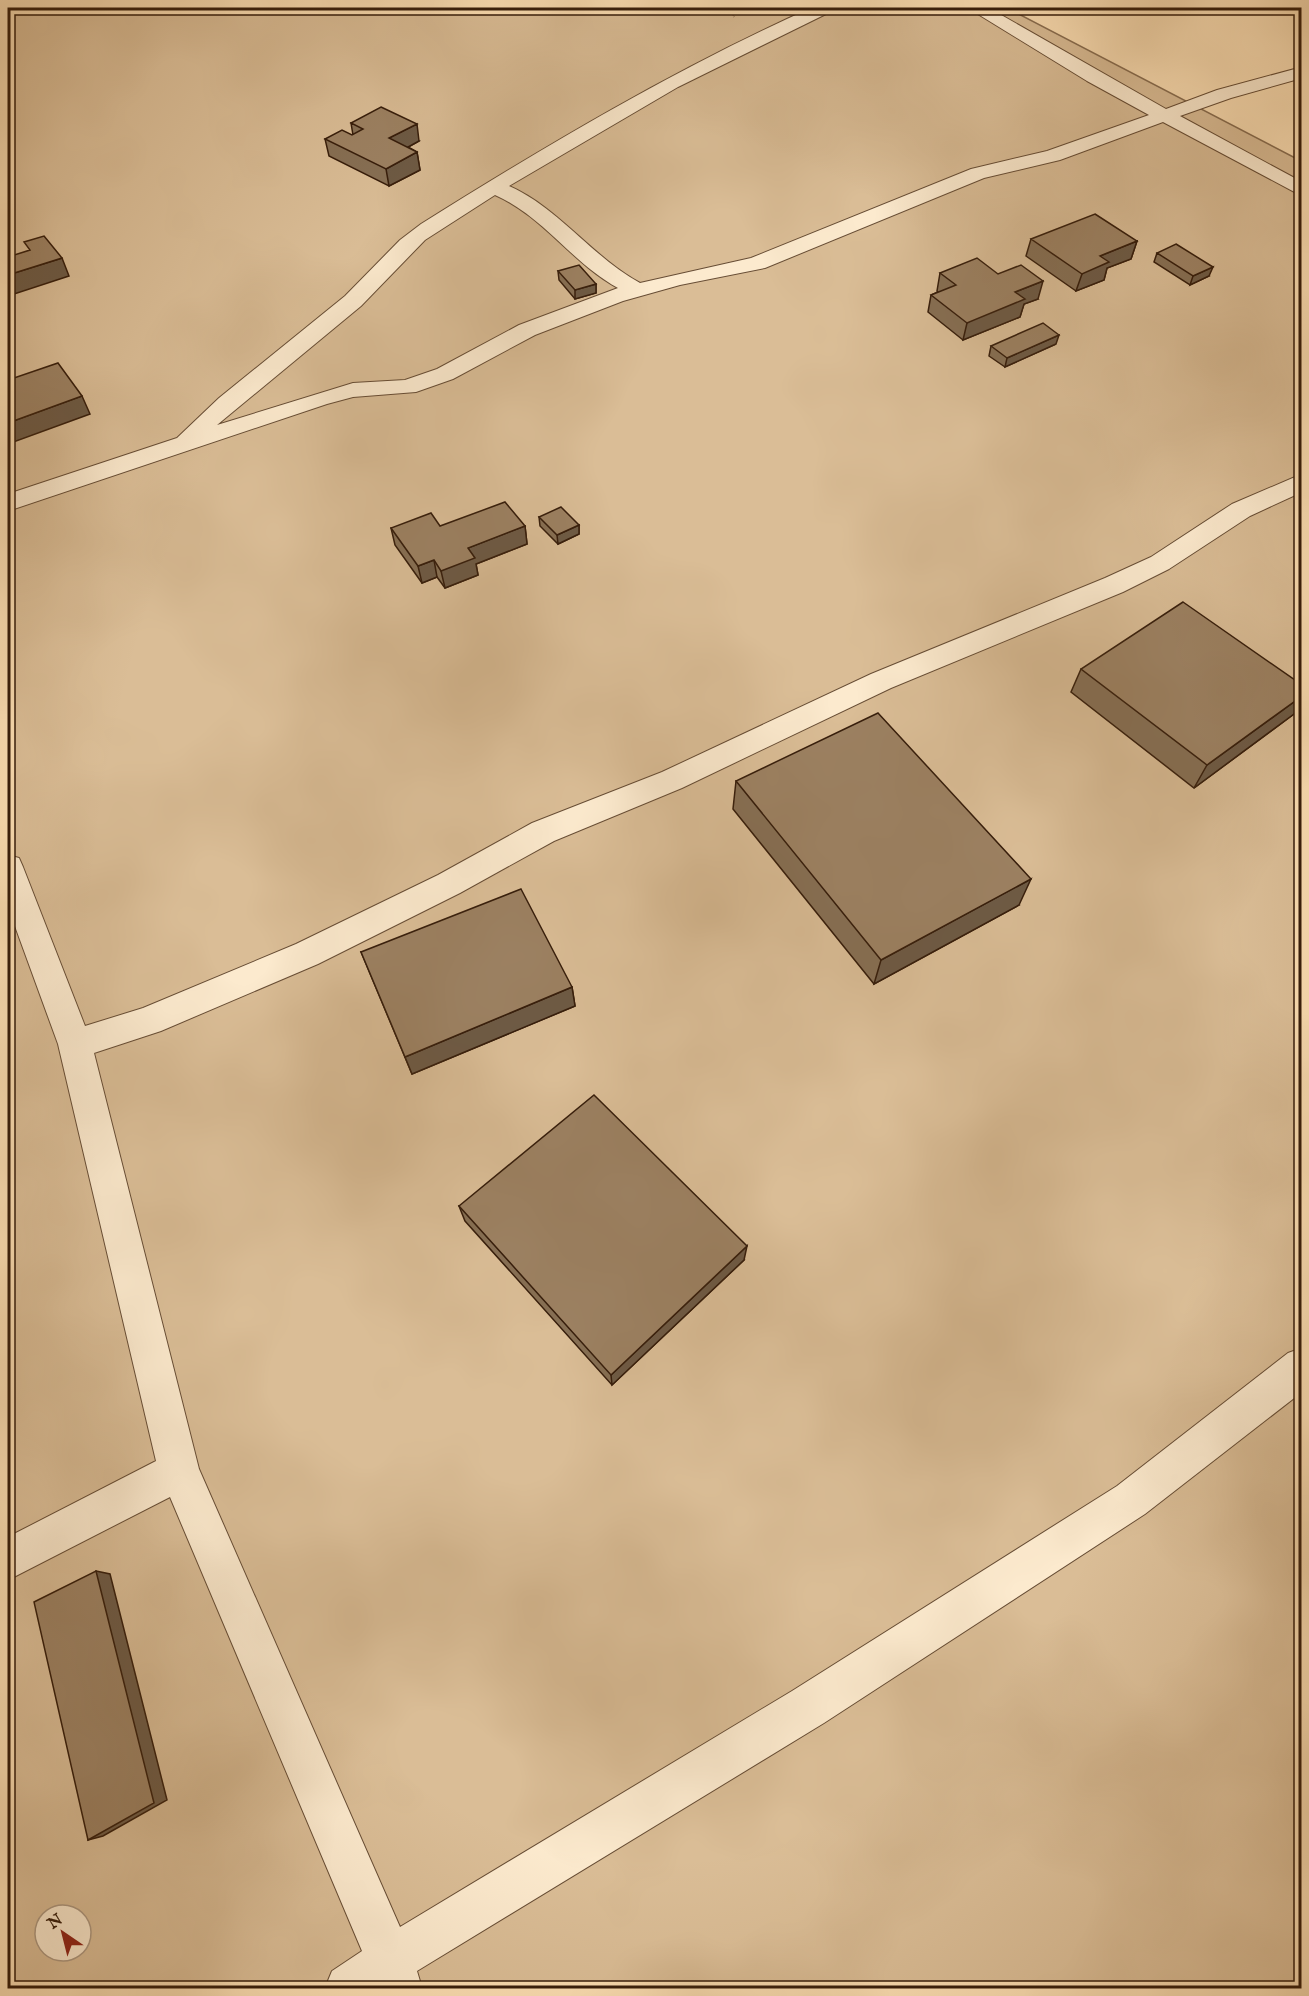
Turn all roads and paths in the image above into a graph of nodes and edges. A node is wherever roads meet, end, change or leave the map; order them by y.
1 (824, 8) edge
2 (976, 8) edge
3 (1302, 72) edge
4 (1168, 117) junction
5 (493, 187) junction
6 (1302, 190) edge
7 (637, 290) junction
8 (182, 446) junction
9 (1302, 482) edge
10 (8, 503) edge
11 (8, 867) edge
12 (75, 1044) junction
13 (1302, 1367) edge
14 (179, 1471) junction
15 (8, 1559) edge
16 (394, 1974) edge
17 (349, 1989) edge

1 - 5 street
2 - 4 street
3 - 4 street
4 - 6 street
4 - 7 street
5 - 7 street
5 - 8 street
7 - 8 street
8 - 10 street
9 - 12 street
11 - 12 street
12 - 14 street
13 - 16 street
14 - 15 street
14 - 16 street
16 - 17 street

